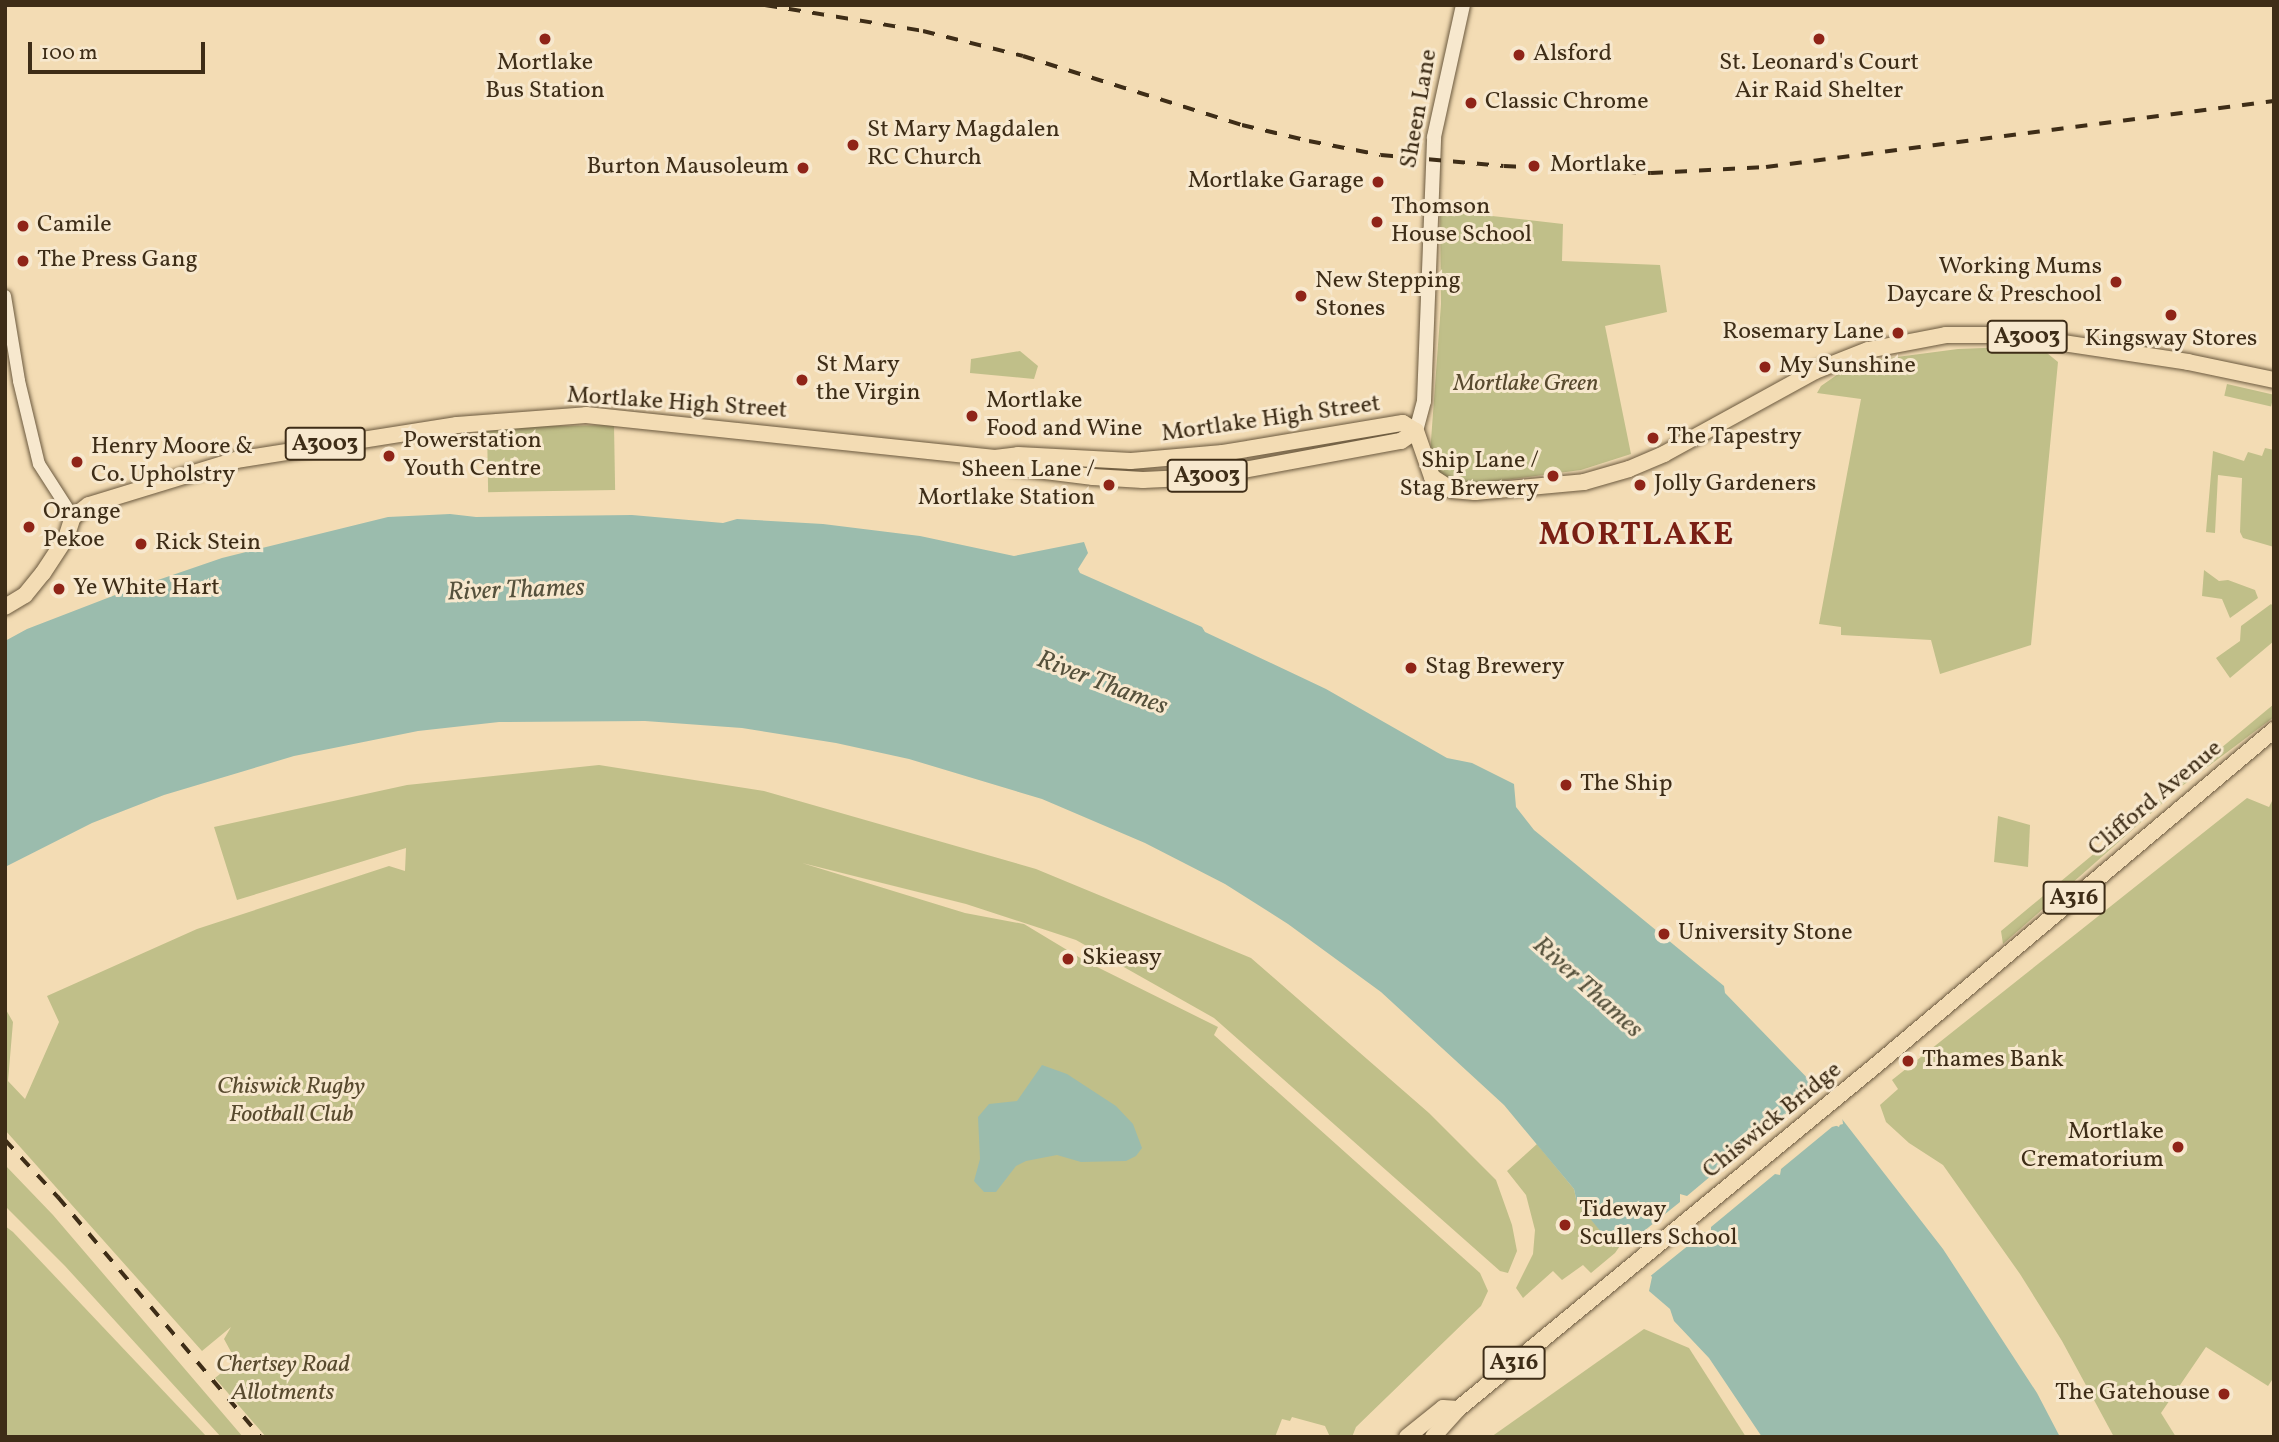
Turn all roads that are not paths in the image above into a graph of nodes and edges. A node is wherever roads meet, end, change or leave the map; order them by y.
1 (1463, 5) edge
2 (5, 296) edge
3 (2274, 380) edge
4 (1416, 431) junction
5 (73, 517) junction
6 (5, 607) edge
7 (2274, 730) edge
8 (1875, 1066) joint
9 (1458, 1409) junction
10 (1406, 1437) edge
11 (1433, 1437) edge

1 - 4 main road, Sheen Lane
2 - 5 street
3 - 4 main road, A3003
4 - 5 main road, Mortlake High Street / A3003
5 - 6 main road
7 - 8 main road, Clifford Avenue / A316
8 - 9 main road, Chiswick Bridge / A316
9 - 10 main road, A316
9 - 11 main road, A316

